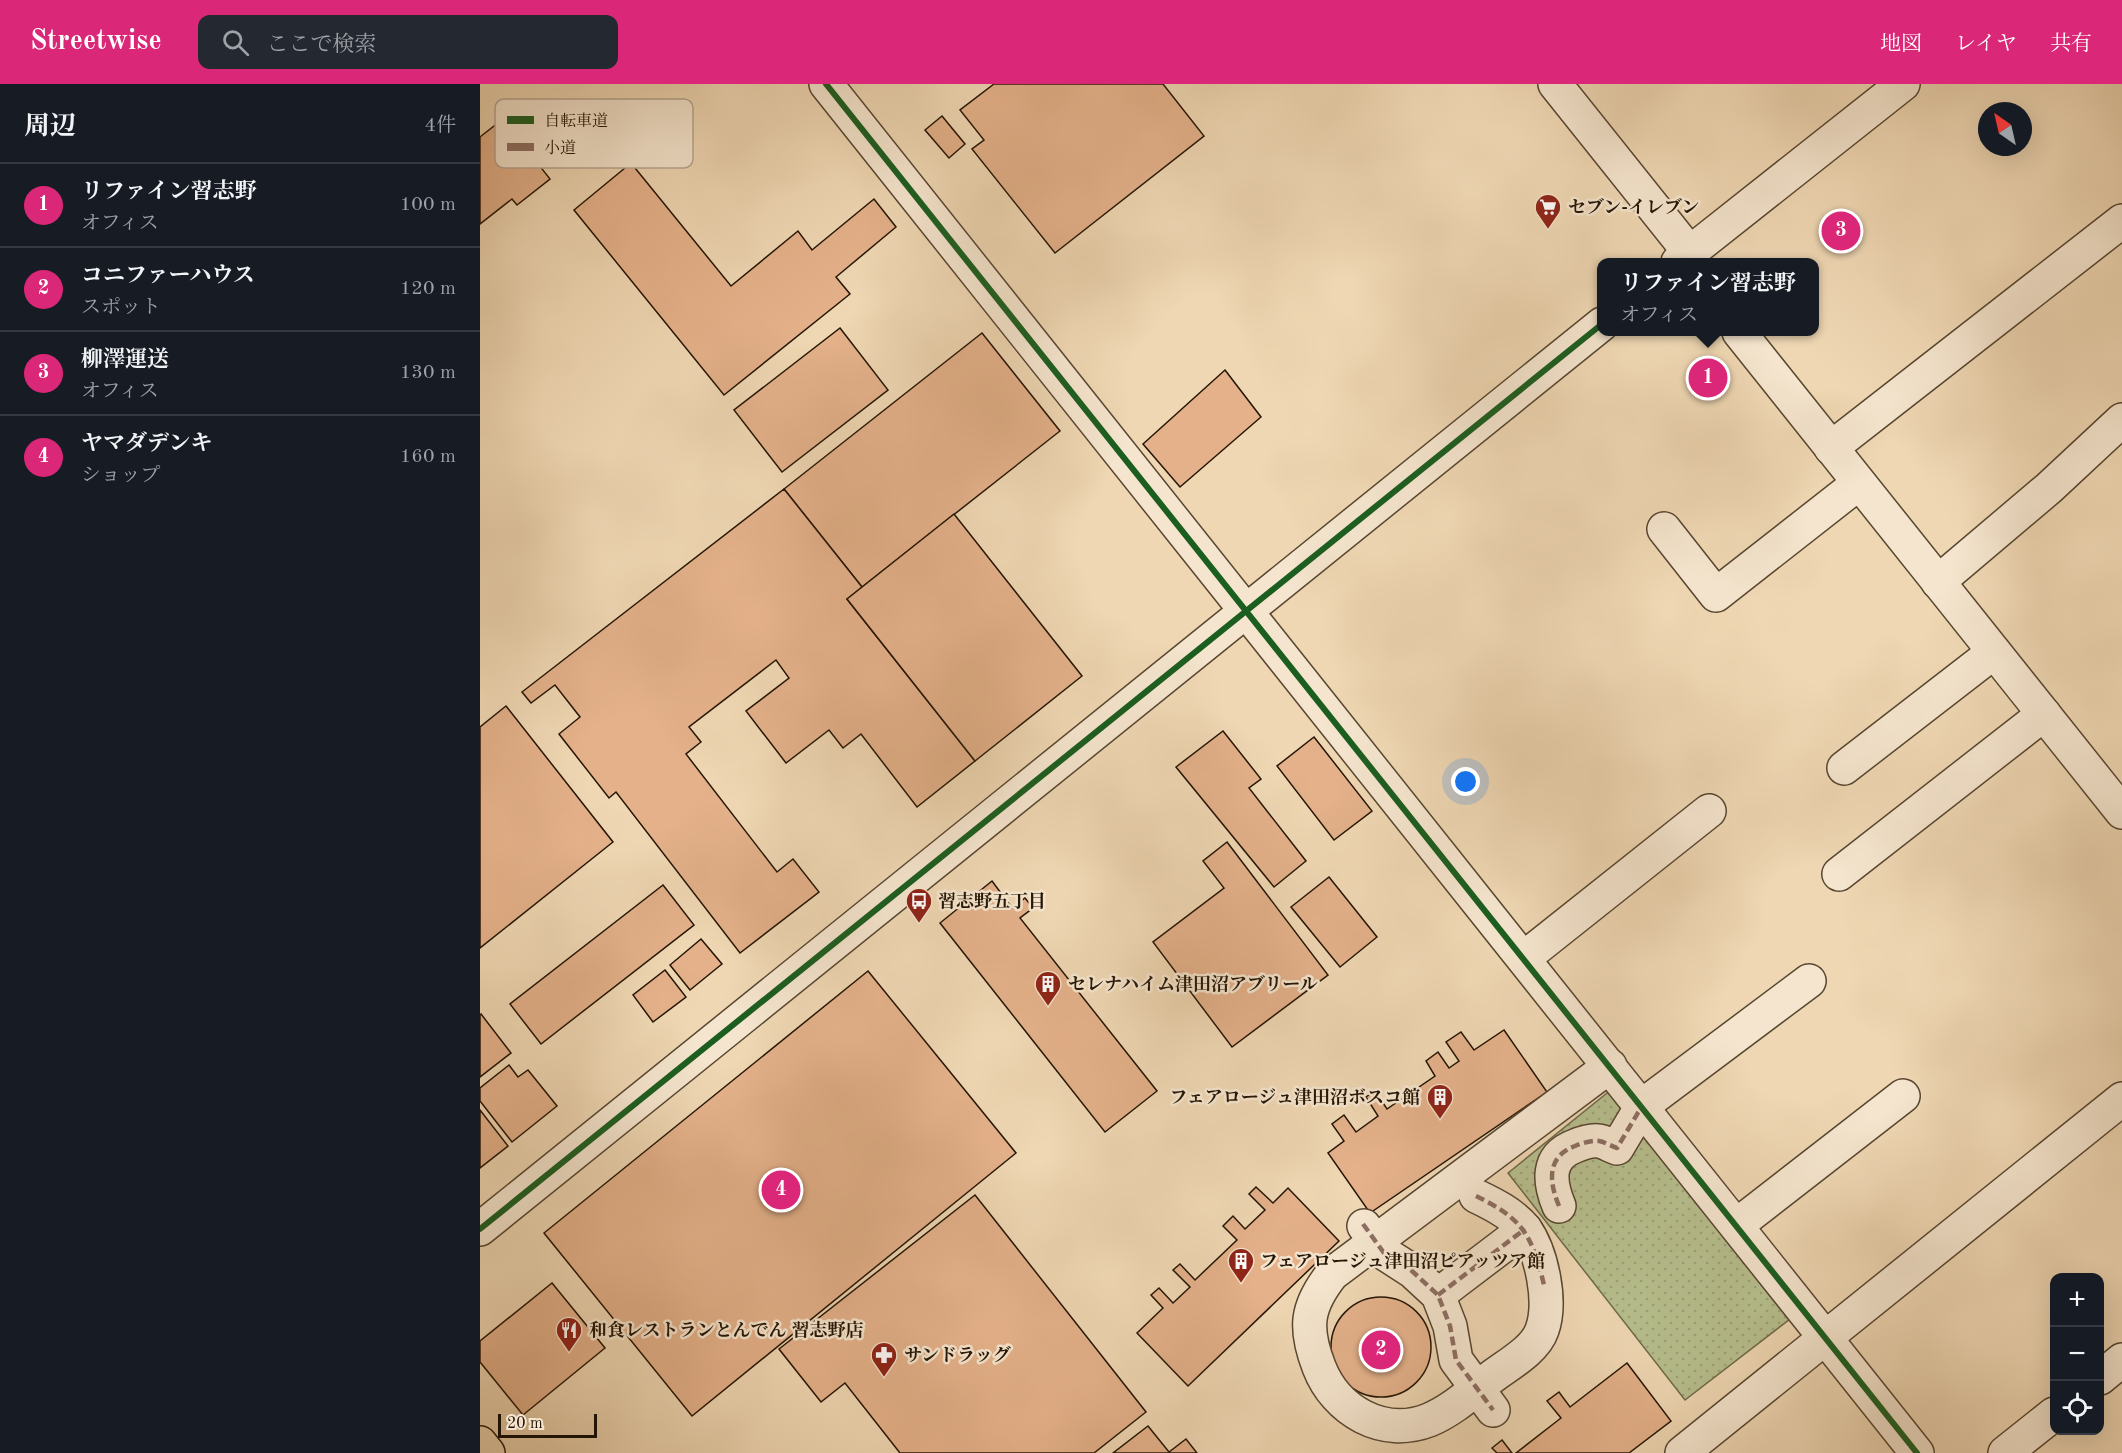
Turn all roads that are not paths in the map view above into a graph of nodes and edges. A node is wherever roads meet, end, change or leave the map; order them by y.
1 (826, 84) edge
2 (1555, 84) edge
3 (1903, 84) edge
4 (2122, 221) edge
5 (1682, 258) edge
6 (1684, 258) edge
7 (1597, 328) edge
8 (1742, 336) edge
9 (2122, 420) edge
10 (1831, 448) junction
11 (1858, 483) junction
12 (1664, 529) dead end
13 (1938, 582) junction
14 (1247, 610) junction
15 (1994, 652) junction
16 (2044, 714) junction
17 (1844, 768) dead end
18 (1709, 811) dead end
19 (2122, 812) edge
20 (1839, 874) dead end
21 (1524, 958) junction
22 (1809, 981) dead end
23 (1610, 1066) junction
24 (1903, 1096) dead end
25 (2122, 1099) edge
26 (1642, 1106) junction
27 (1476, 1196) dead end
28 (1559, 1206) dead end
29 (1363, 1224) dead end
30 (1737, 1225) junction
31 (1524, 1229) junction
32 (480, 1230) edge
33 (1438, 1295) junction
34 (1825, 1337) junction
35 (2122, 1360) edge
36 (2104, 1375) edge
37 (1493, 1410) dead end
38 (2050, 1418) edge
39 (480, 1443) edge
40 (488, 1453) edge
41 (1682, 1453) edge
42 (1917, 1453) edge
43 (2005, 1453) edge

1 - 14 street
2 - 5 street
3 - 6 street
4 - 10 street
7 - 14 street
8 - 10 street
9 - 13 street
10 - 11 street
11 - 12 street
11 - 13 street
13 - 15 street
14 - 21 street
14 - 32 street
15 - 16 street
15 - 17 street
16 - 19 street
16 - 20 street
18 - 21 street
21 - 23 street
22 - 26 street
23 - 26 street
23 - 31 street
24 - 30 street
25 - 34 street
26 - 28 street
26 - 30 street
27 - 31 street
29 - 33 street
30 - 34 street
31 - 33 street
33 - 37 street
34 - 41 street
34 - 42 street
35 - 36 street
38 - 43 street
39 - 40 main road

